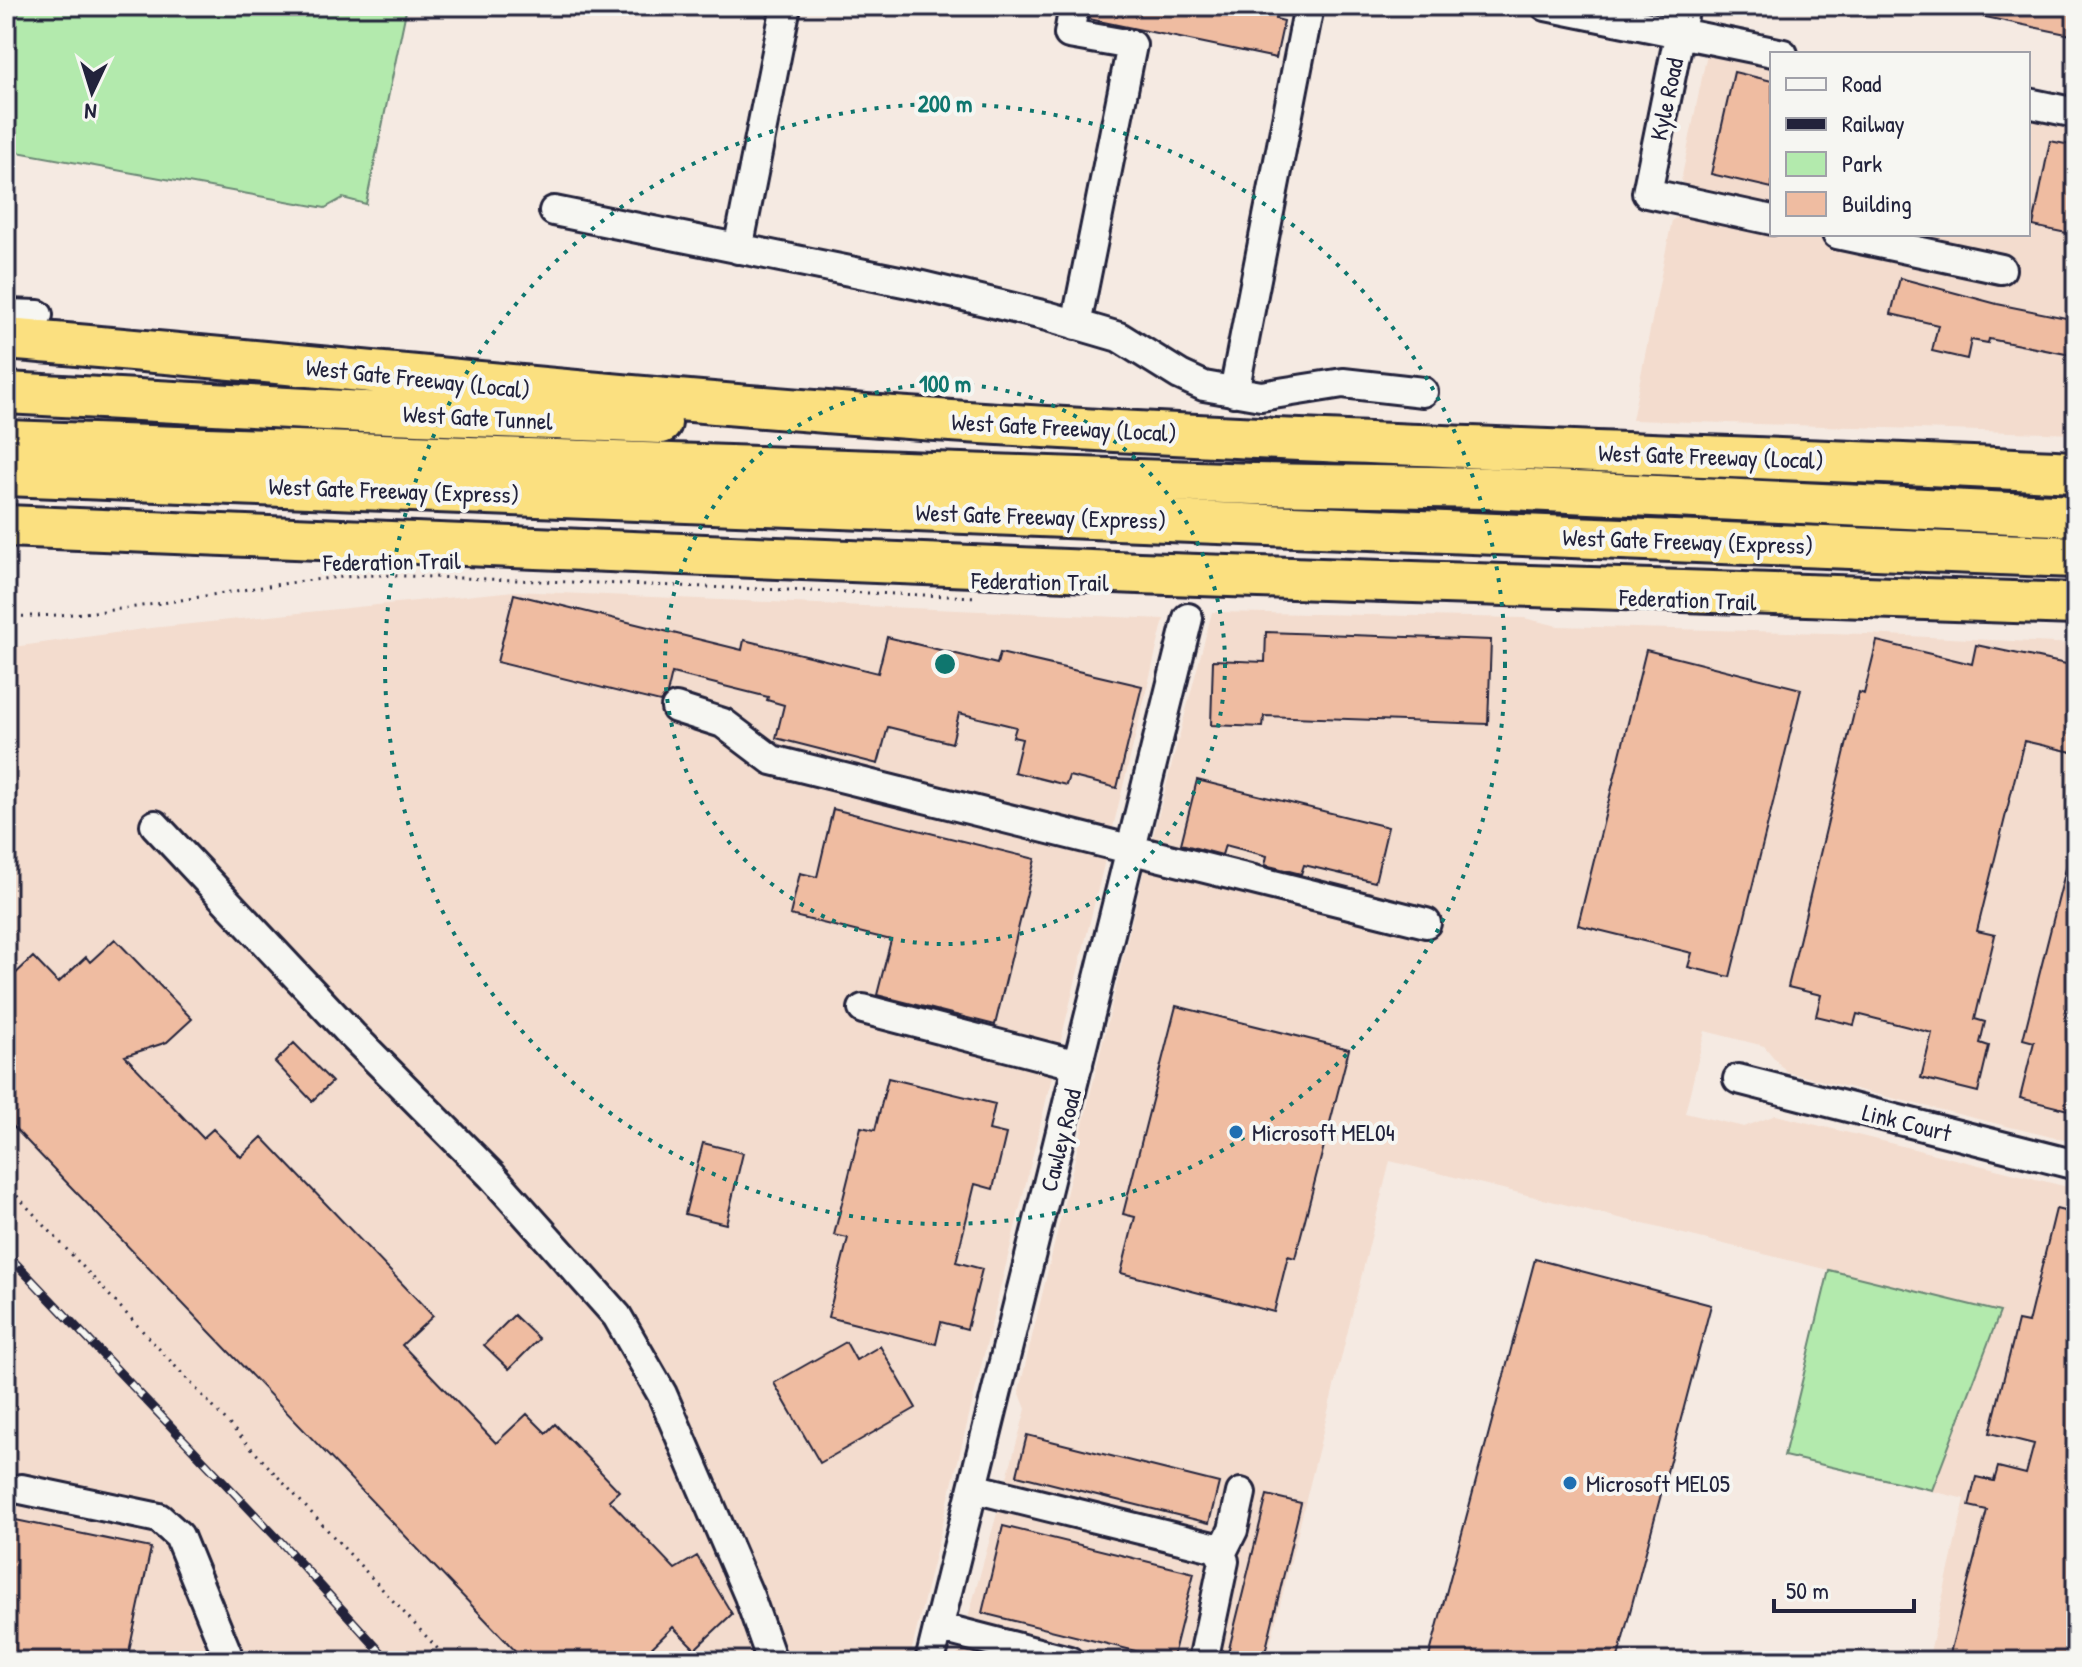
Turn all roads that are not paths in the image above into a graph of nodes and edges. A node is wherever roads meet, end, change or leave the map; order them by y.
1 (786, 6) edge
2 (1074, 6) edge
3 (1309, 6) edge
4 (1546, 6) edge
5 (1682, 20) edge
6 (1777, 52) edge
7 (2030, 103) edge
8 (2076, 113) edge
9 (554, 211) dead end
10 (1770, 220) edge
11 (1846, 236) edge
12 (738, 249) junction
13 (2001, 269) dead end
14 (6, 314) edge
15 (38, 315) dead end
16 (1076, 325) junction
17 (6, 339) edge
18 (1234, 392) junction
19 (1423, 392) dead end
20 (6, 393) edge
21 (950, 421) junction
22 (6, 441) edge
23 (2076, 472) edge
24 (6, 475) edge
25 (2076, 516) edge
26 (6, 526) edge
27 (2076, 557) edge
28 (2066, 605) edge
29 (1188, 618) dead end
30 (676, 708) dead end
31 (155, 825) dead end
32 (1131, 849) junction
33 (1426, 923) dead end
34 (863, 1009) dead end
35 (1078, 1065) junction
36 (1738, 1079) dead end
37 (2076, 1165) edge
38 (973, 1488) junction
39 (21, 1489) dead end
40 (1241, 1493) dead end
41 (1222, 1552) junction
42 (938, 1627) junction
43 (230, 1661) edge
44 (772, 1661) edge
45 (930, 1661) edge
46 (1069, 1661) edge
47 (1203, 1661) edge

1 - 12 street
2 - 16 street
3 - 18 street
4 - 5 street
5 - 6 street
5 - 10 street, Kyle Road
7 - 8 street
9 - 12 street
11 - 13 street
12 - 16 street
14 - 15 street
16 - 18 street
17 - 21 highway, West Gate Freeway (Local)
18 - 19 street
20 - 21 highway, West Gate Tunnel
21 - 23 highway, West Gate Freeway (Local)
22 - 25 highway, West Gate Freeway (Express)
24 - 27 highway, West Gate Freeway (Express)
26 - 28 highway
29 - 32 street, Cawley Road
30 - 32 street
31 - 44 street
32 - 33 street
32 - 35 street, Cawley Road
34 - 35 street
35 - 38 street, Cawley Road
36 - 37 street, Link Court
38 - 41 street
38 - 42 street, Cawley Road
39 - 43 street
40 - 41 street
41 - 47 street
42 - 45 street, Cawley Road
42 - 46 street

